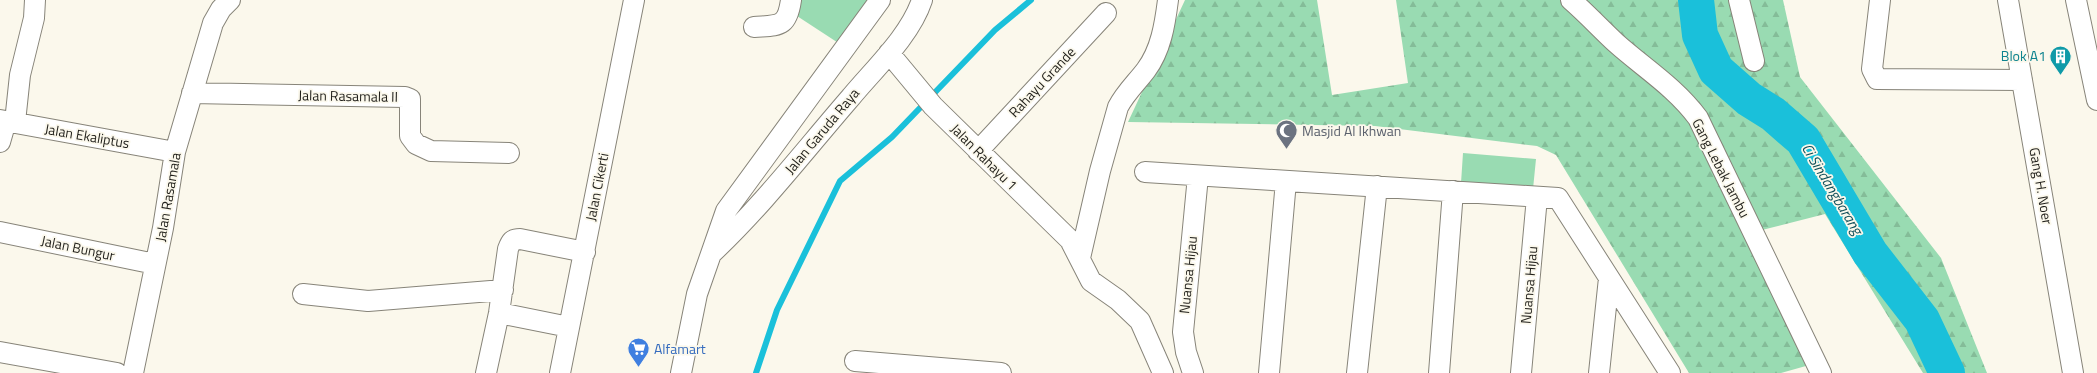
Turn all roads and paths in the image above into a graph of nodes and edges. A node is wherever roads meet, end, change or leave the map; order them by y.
1 (35, 0) edge
2 (230, 0) edge
3 (634, 0) edge
4 (791, 0) edge
5 (880, 0) edge
6 (922, 0) edge
7 (1168, 0) edge
8 (1572, 0) edge
9 (1739, 0) edge
10 (1880, 0) edge
11 (2008, 0) edge
12 (2076, 0) edge
13 (1106, 13) dead end
14 (754, 27) dead end
15 (2091, 38) edge
16 (889, 53) junction
17 (1754, 61) dead end
18 (2022, 80) junction
19 (192, 93) junction
20 (2097, 100) edge
21 (7, 121) edge
22 (0, 142) edge
23 (978, 151) junction
24 (175, 152) junction
25 (509, 154) dead end
26 (1145, 172) dead end
27 (1198, 176) junction
28 (1286, 181) junction
29 (1377, 186) junction
30 (1453, 191) junction
31 (1537, 197) junction
32 (0, 232) edge
33 (585, 252) junction
34 (710, 254) junction
35 (1080, 258) junction
36 (156, 264) junction
37 (1609, 278) junction
38 (503, 290) junction
39 (303, 294) dead end
40 (499, 313) junction
41 (569, 327) junction
42 (0, 352) edge
43 (854, 361) dead end
44 (117, 373) edge
45 (133, 373) edge
46 (486, 373) edge
47 (560, 373) edge
48 (681, 373) edge
49 (1001, 373) edge
50 (1163, 373) edge
51 (1193, 373) edge
52 (1269, 373) edge
53 (1357, 373) edge
54 (1439, 373) edge
55 (1521, 373) edge
56 (1599, 373) edge
57 (1670, 373) edge
58 (1821, 373) edge
59 (2073, 373) edge

1 - 21 street
2 - 19 street, Jalan Rasamala
3 - 33 street, Jalan Cikerti
4 - 14 street
5 - 34 street, Jalan Garuda Raya
6 - 16 street, Jalan Garuda Raya
7 - 35 street
8 - 58 street, Gang Lebak Jambu
9 - 17 street
10 - 18 street
11 - 18 street, Gang H. Noer
12 - 15 street
13 - 23 street, Rahayu Grande
15 - 20 street
16 - 23 street, Jalan Rahayu 1
16 - 34 street, Jalan Garuda Raya
18 - 59 street, Gang H. Noer
19 - 24 street, Jalan Rasamala
19 - 25 street, Jalan Rasamala II
21 - 22 street
21 - 24 street, Jalan Ekaliptus
23 - 35 street, Jalan Rahayu 1
24 - 36 street, Jalan Rasamala
26 - 27 street
27 - 28 street
27 - 51 street, Nuansa Hijau
28 - 29 street
28 - 52 street
29 - 30 street
29 - 53 street
30 - 31 street
30 - 54 street
31 - 37 street
31 - 55 street, Nuansa Hijau
32 - 36 street, Jalan Bungur
33 - 38 street
33 - 41 street, Jalan Cikerti
34 - 48 street, Jalan Garuda Raya
35 - 50 street, Jalan Rahayu 1
36 - 45 street, Jalan Rasamala
37 - 56 street
37 - 57 street
38 - 39 street
38 - 40 street
40 - 41 street
40 - 46 street
41 - 47 street, Jalan Cikerti
42 - 44 street
43 - 49 street

